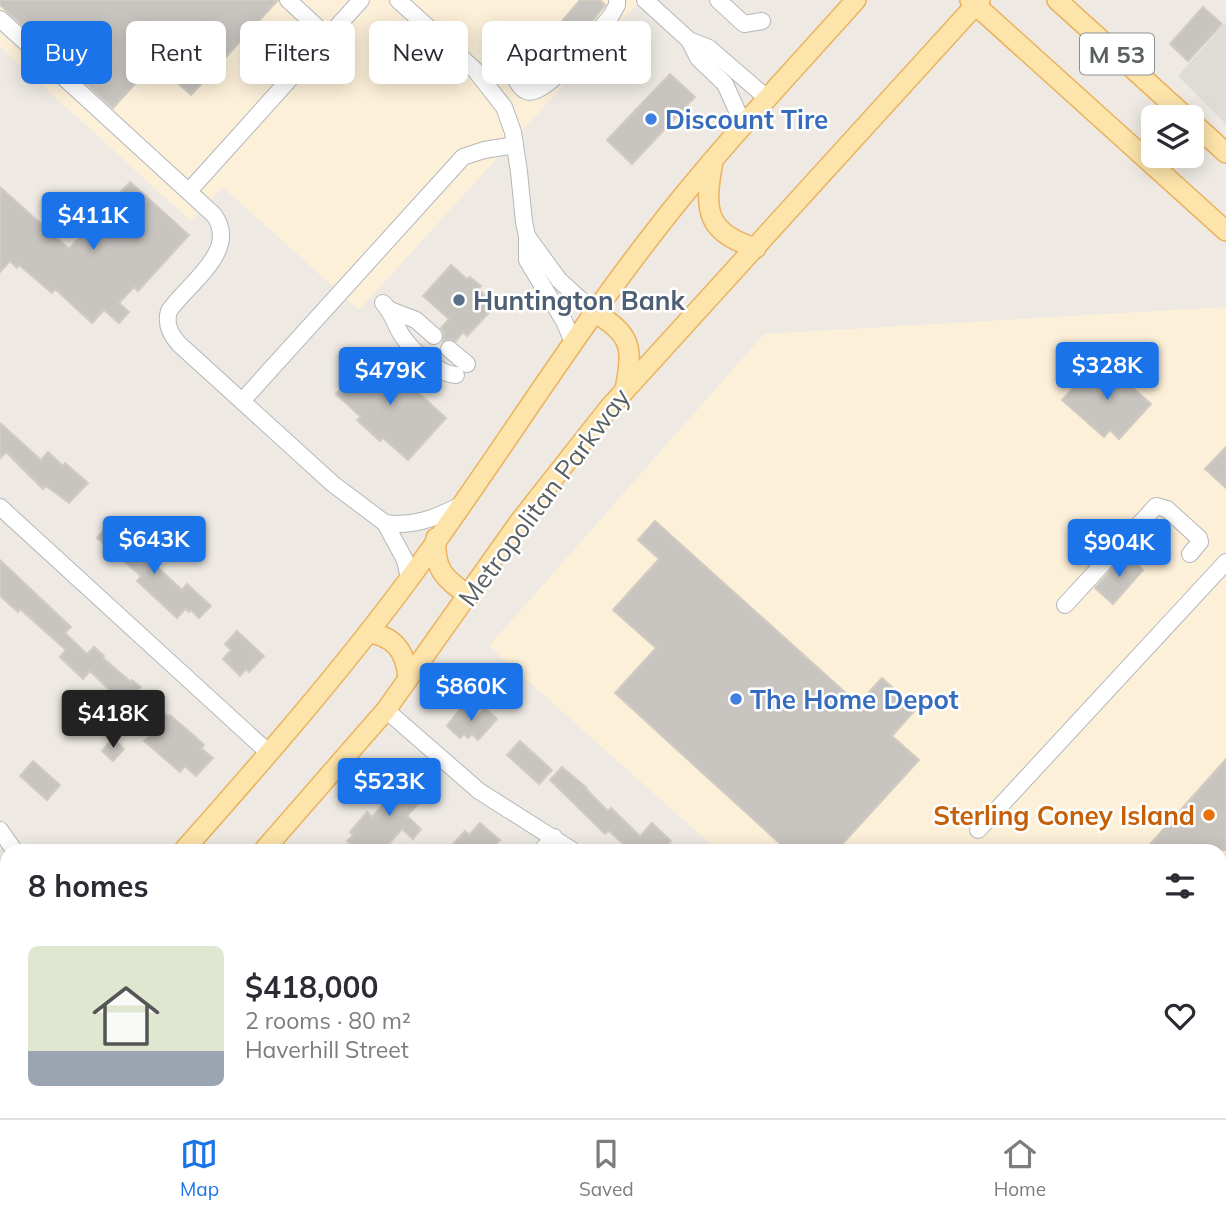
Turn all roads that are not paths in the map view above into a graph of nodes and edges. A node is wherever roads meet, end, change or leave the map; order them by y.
1 (288, 0) edge
2 (361, 0) edge
3 (398, 0) edge
4 (617, 0) edge
5 (645, 0) edge
6 (718, 0) edge
7 (856, 0) edge
8 (1057, 0) edge
9 (975, 2) edge
10 (0, 19) edge
11 (762, 20) dead end
12 (311, 21) edge
13 (342, 21) edge
14 (607, 21) edge
15 (689, 40) junction
16 (286, 84) edge
17 (520, 84) edge
18 (547, 84) edge
19 (768, 99) junction
20 (1173, 105) edge
21 (744, 126) junction
22 (1204, 133) edge
23 (515, 145) junction
24 (1226, 153) edge
25 (713, 160) junction
26 (189, 191) junction
27 (1226, 231) edge
28 (527, 236) junction
29 (756, 248) junction
30 (594, 312) junction
31 (434, 336) dead end
32 (573, 342) junction
33 (449, 349) dead end
34 (625, 390) junction
35 (242, 401) junction
36 (459, 506) junction
37 (0, 507) edge
38 (385, 523) junction
39 (436, 538) junction
40 (1190, 554) dead end
41 (1226, 562) edge
42 (409, 578) junction
43 (469, 596) junction
44 (1065, 605) dead end
45 (368, 634) junction
46 (408, 679) junction
47 (386, 710) junction
48 (269, 753) junction
49 (978, 830) dead end
50 (554, 837) junction
51 (189, 844) edge
52 (269, 844) edge
53 (548, 844) edge
54 (564, 844) edge

1 - 12 street
2 - 13 street
3 - 23 street
4 - 14 street
5 - 15 street
6 - 11 street
7 - 19 main road
8 - 20 main road, M 53
9 - 27 main road, M 53
9 - 29 main road, Metropolitan Parkway
10 - 26 street
15 - 19 street
15 - 21 street
16 - 26 street
17 - 18 street
19 - 21 main road
21 - 25 main road
22 - 24 main road
23 - 28 street
23 - 35 street
25 - 29 main road
25 - 30 main road
26 - 35 street
28 - 30 street
28 - 32 street
29 - 34 main road, Metropolitan Parkway
30 - 32 main road
30 - 34 main road
31 - 33 street
32 - 36 main road
34 - 43 main road, Metropolitan Parkway
35 - 38 street
36 - 38 street
36 - 39 main road
37 - 48 street
38 - 42 street
39 - 42 main road
39 - 43 main road
40 - 44 street
41 - 49 street
42 - 45 main road
43 - 46 main road, Metropolitan Parkway
45 - 46 main road
45 - 48 main road
46 - 47 main road, Metropolitan Parkway
47 - 50 street
47 - 52 main road, Metropolitan Parkway
48 - 51 main road
50 - 53 street
50 - 54 street

